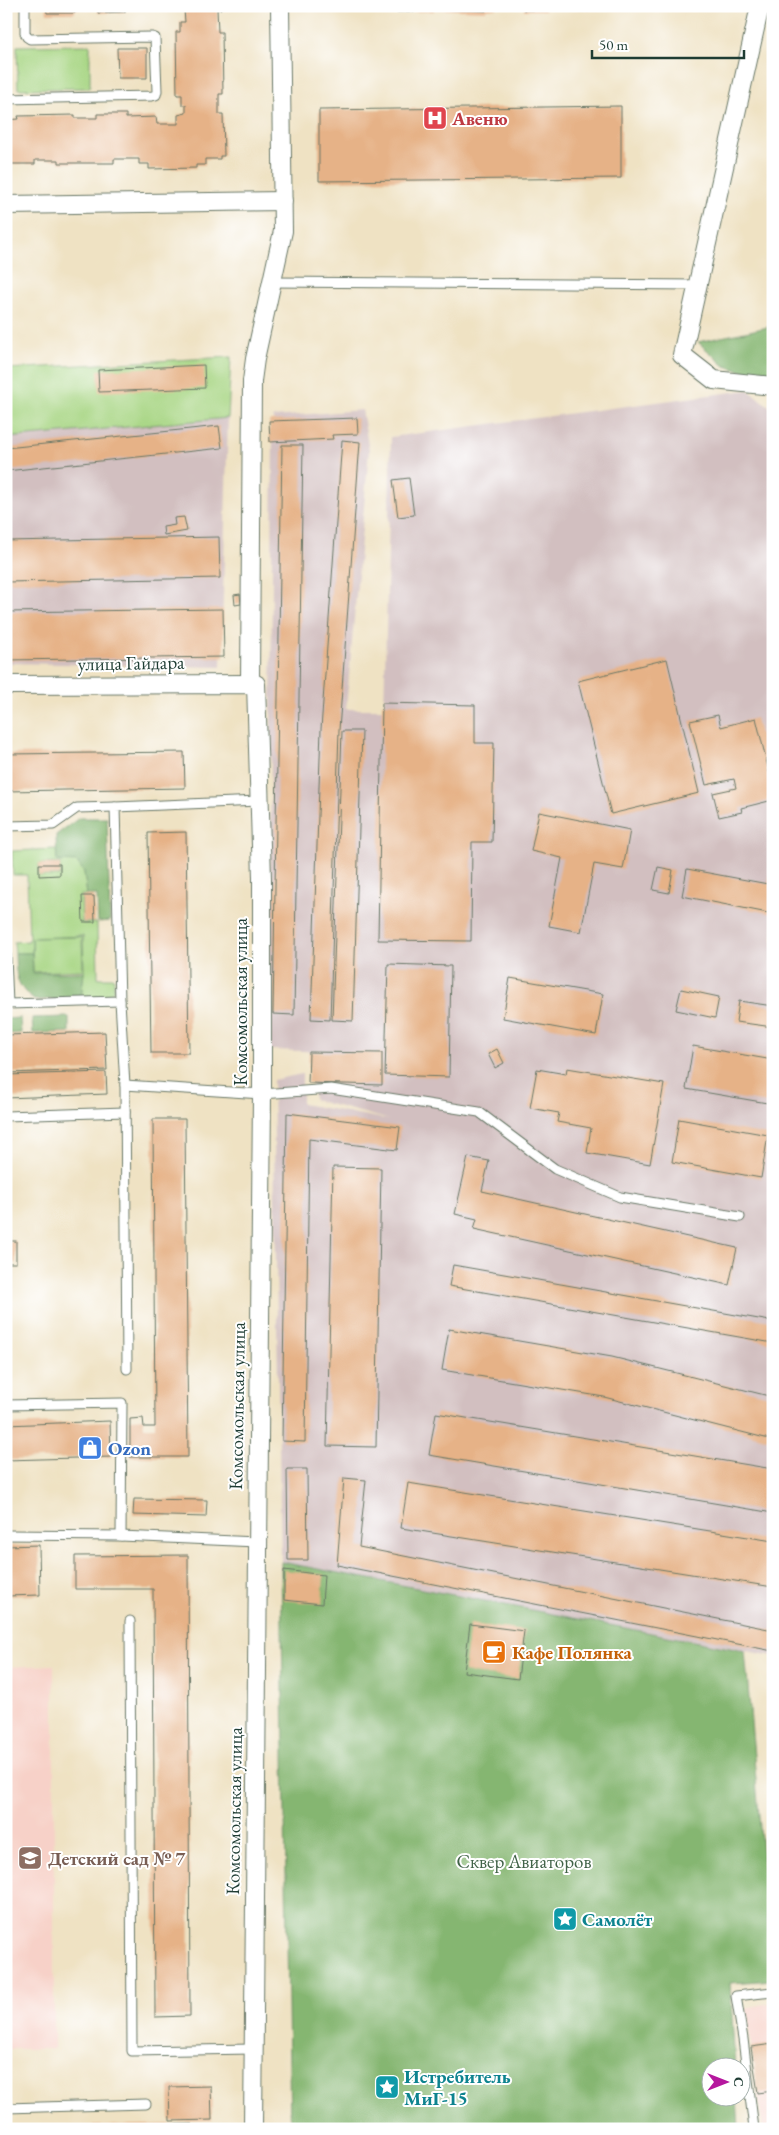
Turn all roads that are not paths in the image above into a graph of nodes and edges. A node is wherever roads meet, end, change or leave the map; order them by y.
1 (25, 6) edge
2 (280, 6) edge
3 (760, 6) edge
4 (6, 99) edge
5 (283, 201) junction
6 (6, 205) edge
7 (272, 282) junction
8 (698, 285) junction
9 (773, 386) edge
10 (6, 684) edge
11 (253, 684) junction
12 (259, 801) junction
13 (115, 806) junction
14 (6, 826) edge
15 (6, 955) edge
16 (120, 1001) junction
17 (125, 1085) junction
18 (262, 1094) junction
19 (125, 1112) junction
20 (6, 1116) edge
21 (740, 1217) dead end
22 (127, 1369) dead end
23 (6, 1405) edge
24 (6, 1535) edge
25 (121, 1536) junction
26 (258, 1542) junction
27 (130, 1621) dead end
28 (773, 1992) edge
29 (253, 2049) junction
30 (146, 2104) dead end
31 (6, 2108) edge
32 (253, 2129) edge
33 (754, 2129) edge

1 - 4 lane
2 - 5 street, Комсомольская улица
3 - 8 street
5 - 6 street
5 - 7 street, Комсомольская улица
7 - 8 lane
7 - 11 street, Комсомольская улица
8 - 9 street
10 - 11 street, улица Гайдара
11 - 12 street, Комсомольская улица
12 - 13 lane
12 - 18 street, Комсомольская улица
13 - 14 lane
13 - 16 lane
15 - 16 lane
16 - 17 lane
17 - 18 lane
17 - 19 lane
18 - 21 lane
18 - 26 street, Комсомольская улица
19 - 20 lane
19 - 22 lane
23 - 25 lane
24 - 25 lane
25 - 26 lane
26 - 29 street, Комсомольская улица
27 - 29 lane
28 - 33 lane
29 - 32 street, Комсомольская улица
30 - 31 lane

